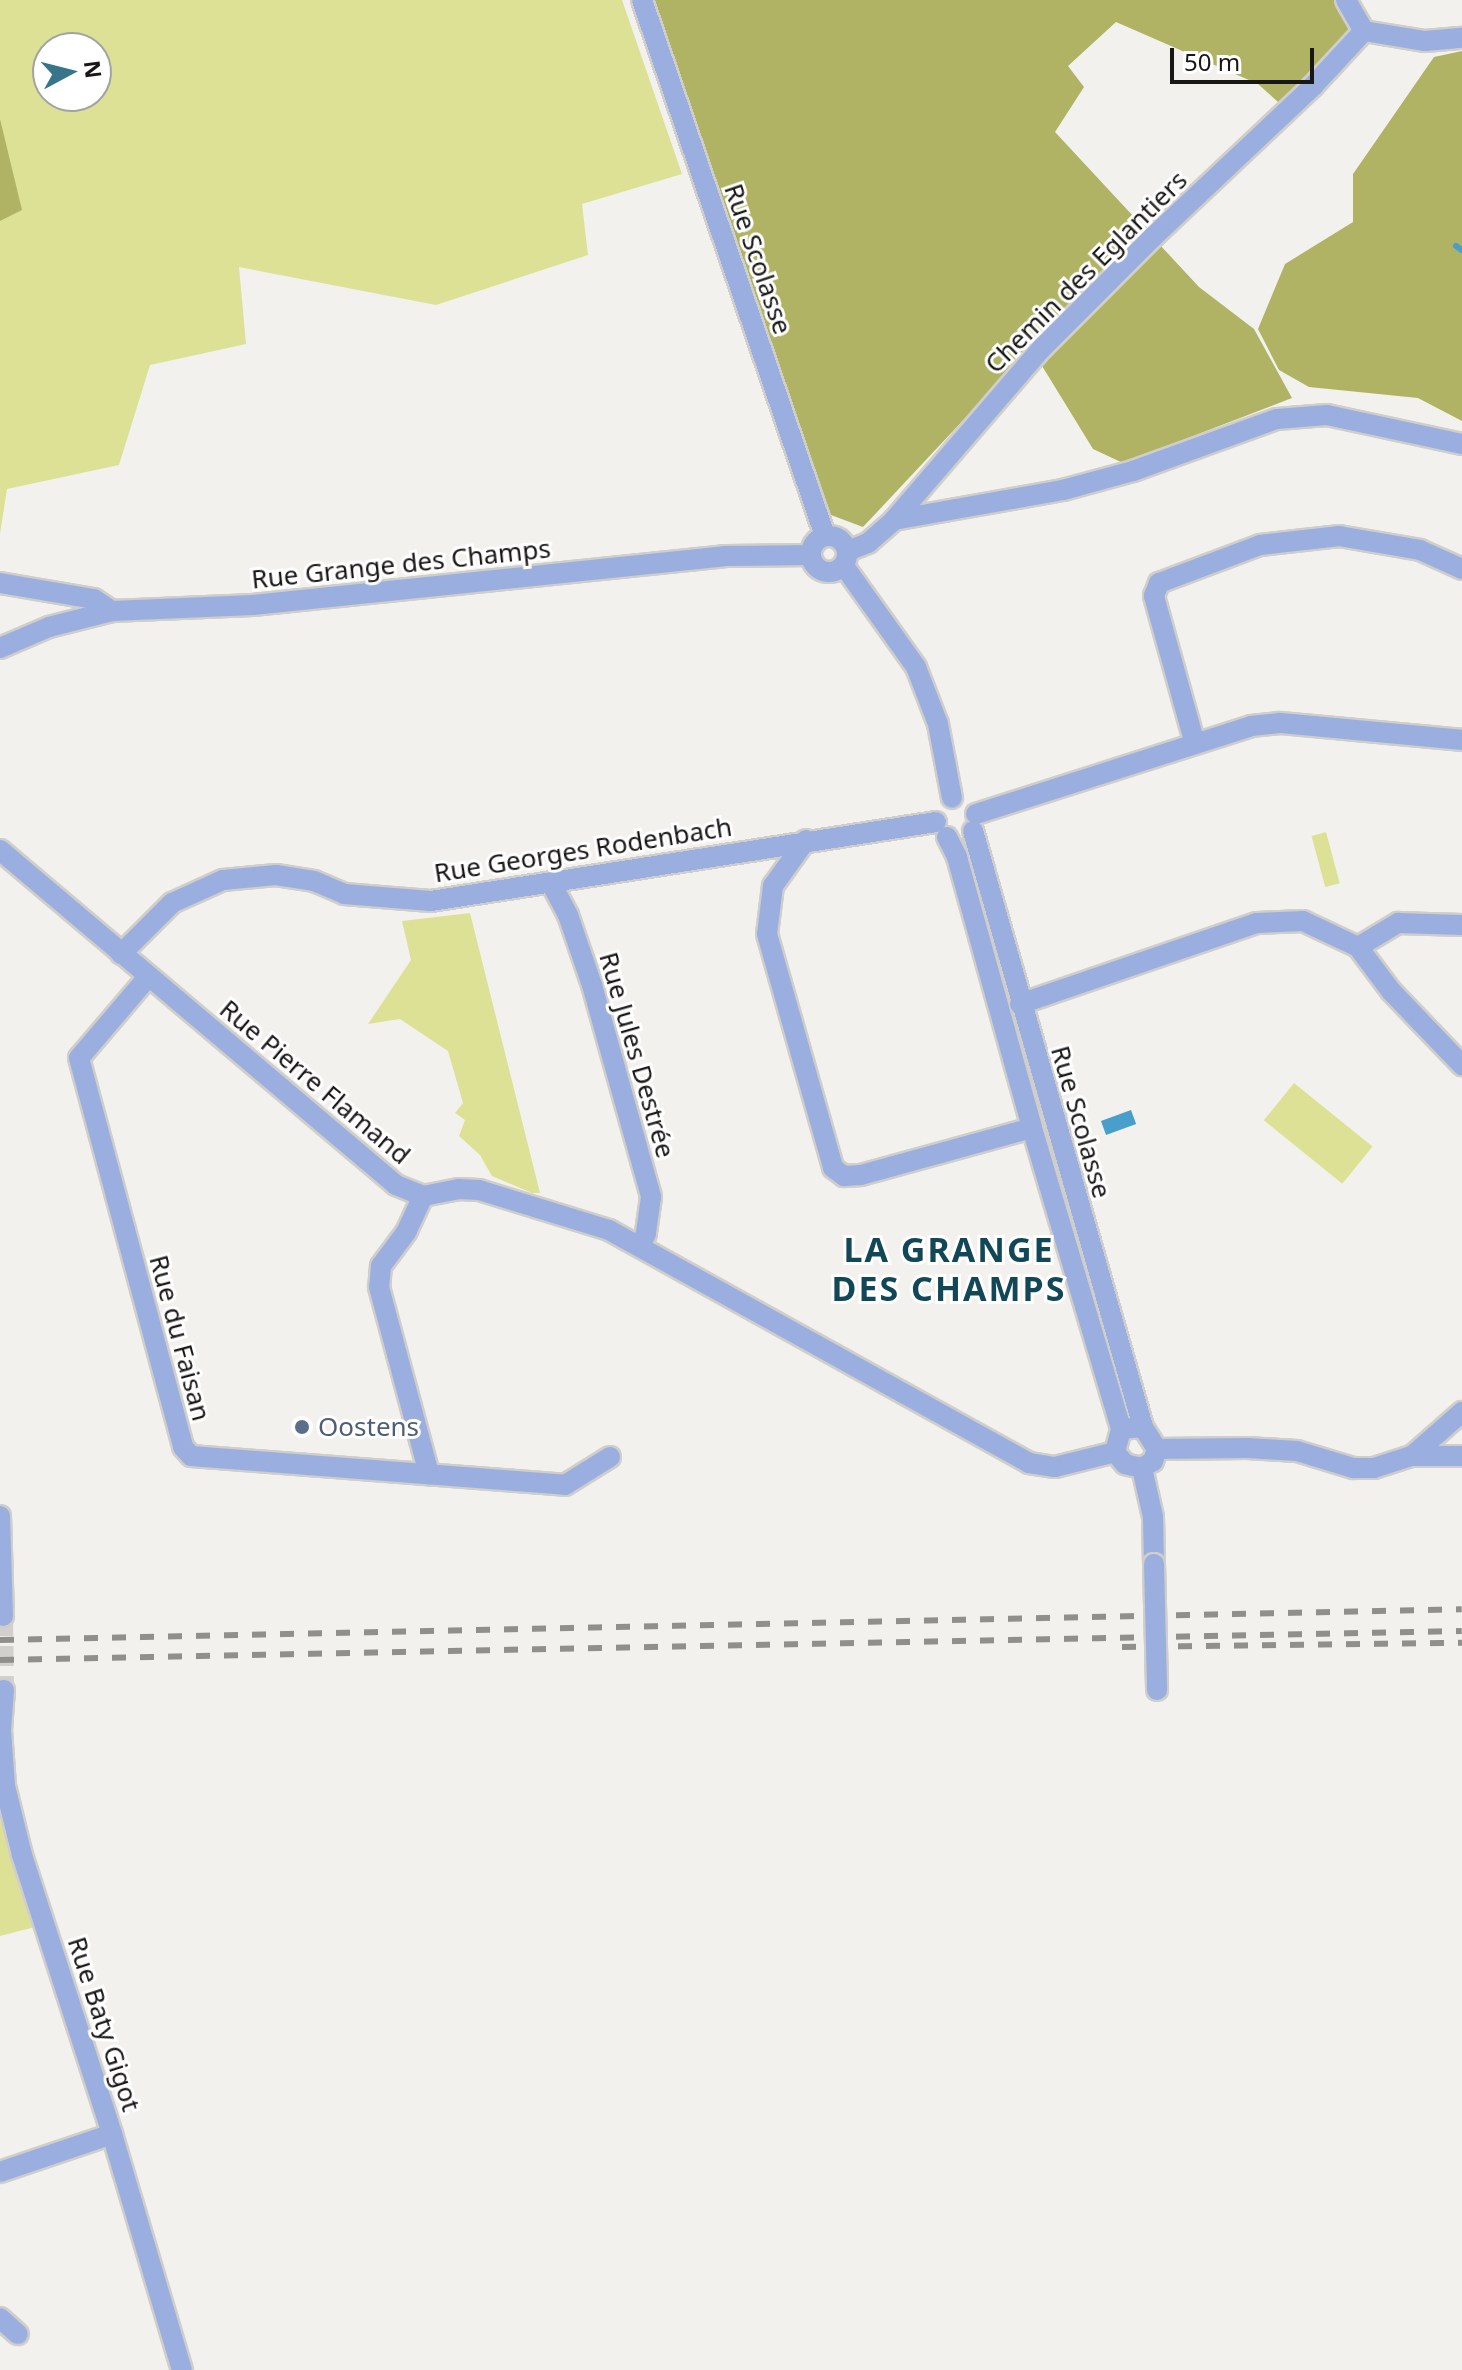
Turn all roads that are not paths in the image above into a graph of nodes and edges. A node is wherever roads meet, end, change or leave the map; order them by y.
1 (642, 0) edge
2 (1346, 0) edge
3 (1364, 31) junction
4 (1462, 38) edge
5 (1462, 444) edge
6 (894, 520) junction
7 (825, 536) junction
8 (811, 555) junction
9 (846, 558) junction
10 (1462, 569) edge
11 (0, 583) edge
12 (112, 611) junction
13 (0, 648) edge
14 (1462, 740) edge
15 (1195, 744) junction
16 (952, 798) junction
17 (975, 822) junction
18 (942, 830) junction
19 (806, 840) junction
20 (0, 850) edge
21 (551, 883) junction
22 (1462, 925) edge
23 (1358, 947) junction
24 (121, 954) junction
25 (148, 977) junction
26 (1020, 1004) junction
27 (1462, 1065) edge
28 (1032, 1128) junction
29 (423, 1196) junction
30 (640, 1245) junction
31 (1462, 1412) edge
32 (1143, 1427) junction
33 (1121, 1429) junction
34 (1157, 1449) junction
35 (1115, 1452) junction
36 (1412, 1456) junction
37 (1462, 1456) edge
38 (610, 1457) dead end
39 (1142, 1468) junction
40 (429, 1474) junction
41 (0, 1516) edge
42 (2, 1574) edge
43 (3, 1616) dead end
44 (4, 1690) dead end
45 (1157, 1690) dead end
46 (112, 2134) junction
47 (0, 2172) edge
48 (0, 2318) edge
49 (18, 2334) dead end
50 (182, 2370) edge

1 - 7 street, Rue Scolasse
2 - 3 street
3 - 4 street
3 - 6 street, Chemin des Eglantiers
5 - 6 street
6 - 9 street, Chemin des Eglantiers
7 - 8 street
7 - 9 street
8 - 9 street
8 - 12 street, Rue Grange des Champs
9 - 16 street
10 - 15 street
11 - 12 street, Rue Grange des Champs
12 - 13 street
14 - 15 street
15 - 17 street
16 - 17 street
16 - 18 street
17 - 18 street
17 - 26 street, Rue Scolasse
18 - 19 street, Rue Georges Rodenbach
18 - 28 street, Rue Scolasse
19 - 21 street, Rue Georges Rodenbach
19 - 28 street
20 - 24 street, Rue Pierre Flamand
21 - 24 street, Rue Georges Rodenbach
21 - 30 street, Rue Jules Destrée
22 - 23 street
23 - 26 street
23 - 27 street
24 - 25 street, Rue Pierre Flamand
25 - 29 street, Rue Pierre Flamand
25 - 40 street, Rue du Faisan
26 - 32 street, Rue Scolasse
28 - 33 street, Rue Scolasse
29 - 30 street, Rue Pierre Flamand
29 - 40 street
30 - 35 street, Rue Pierre Flamand
31 - 36 street
32 - 33 street
32 - 34 street
33 - 35 street
34 - 36 street
34 - 39 street
35 - 39 street
36 - 37 street
38 - 40 street, Rue du Faisan
39 - 45 street, bridge
41 - 42 street
42 - 43 street
44 - 46 street, Rue Baty Gigot
46 - 47 street
46 - 50 street, Rue Baty Gigot
48 - 49 street

